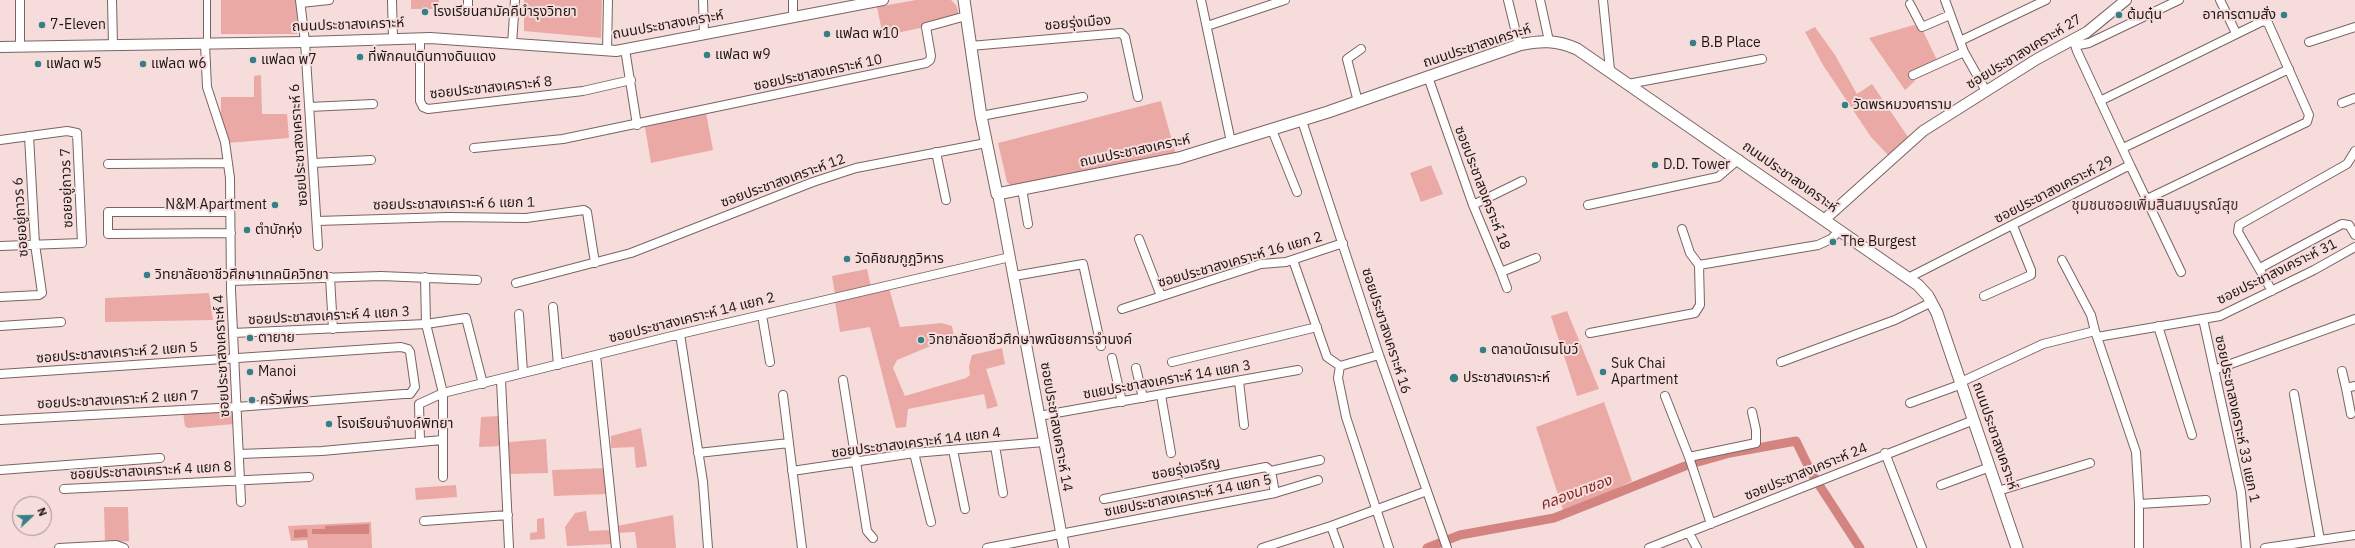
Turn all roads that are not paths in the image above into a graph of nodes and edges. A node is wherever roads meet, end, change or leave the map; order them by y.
1 (20, 0) edge
2 (112, 0) edge
3 (207, 0) edge
4 (329, 0) edge
5 (392, 0) edge
6 (515, 0) edge
7 (608, 0) edge
8 (703, 0) edge
9 (793, 0) edge
10 (883, 0) edge
11 (964, 0) edge
12 (1201, 0) edge
13 (1285, 0) edge
14 (1508, 0) edge
15 (1540, 0) edge
16 (1603, 0) edge
17 (1945, 0) edge
18 (2046, 0) edge
19 (2125, 0) edge
20 (2180, 0) edge
21 (2220, 0) edge
22 (301, 2) edge
23 (1910, 4) dead end
24 (1950, 15) junction
25 (966, 16) junction
26 (793, 17) junction
27 (1207, 26) junction
28 (2355, 27) edge
29 (2236, 33) junction
30 (704, 34) junction
31 (420, 38) junction
32 (393, 39) junction
33 (2073, 39) junction
34 (1549, 41) junction
35 (1960, 41) junction
36 (305, 42) junction
37 (2309, 42) dead end
38 (206, 44) junction
39 (512, 44) junction
40 (113, 46) junction
41 (970, 46) junction
42 (1519, 46) junction
43 (0, 47) edge
44 (20, 47) junction
45 (625, 49) junction
46 (1361, 50) dead end
47 (608, 51) junction
48 (1964, 52) junction
49 (1762, 59) dead end
50 (2289, 69) junction
51 (1610, 70) junction
52 (1913, 75) dead end
53 (1428, 77) junction
54 (631, 80) junction
55 (1628, 84) junction
56 (1986, 91) junction
57 (1083, 97) dead end
58 (1138, 97) dead end
59 (2355, 98) edge
60 (2100, 101) junction
61 (1358, 102) junction
62 (2342, 103) dead end
63 (373, 104) dead end
64 (309, 107) junction
65 (981, 116) junction
66 (1302, 121) junction
67 (637, 125) junction
68 (1272, 130) junction
69 (29, 136) junction
70 (0, 140) edge
71 (1231, 142) junction
72 (986, 143) junction
73 (474, 148) dead end
74 (2123, 148) junction
75 (2355, 151) edge
76 (936, 152) junction
77 (1739, 159) junction
78 (371, 160) dead end
79 (228, 163) junction
80 (313, 163) junction
81 (108, 164) dead end
82 (2130, 165) junction
83 (1522, 181) dead end
84 (1022, 189) junction
85 (1297, 192) dead end
86 (998, 194) junction
87 (2147, 199) junction
88 (946, 200) dead end
89 (1473, 205) junction
90 (1588, 205) dead end
91 (230, 212) junction
92 (1825, 219) junction
93 (317, 221) junction
94 (1028, 224) dead end
95 (2013, 226) junction
96 (2353, 226) edge
97 (1682, 229) dead end
98 (1840, 230) junction
99 (231, 233) junction
100 (2355, 235) edge
101 (1139, 239) dead end
102 (1344, 243) junction
103 (35, 244) junction
104 (0, 246) edge
105 (318, 246) dead end
106 (2355, 247) edge
107 (1010, 257) junction
108 (1536, 258) dead end
109 (1294, 260) junction
110 (2062, 260) dead end
111 (595, 263) junction
112 (1699, 265) junction
113 (2260, 268) junction
114 (1501, 272) junction
115 (2181, 272) dead end
116 (1014, 276) junction
117 (330, 277) junction
118 (425, 277) junction
119 (1908, 278) junction
120 (477, 280) dead end
121 (231, 281) junction
122 (516, 283) dead end
123 (1507, 288) dead end
124 (2272, 291) junction
125 (1161, 296) junction
126 (1984, 296) dead end
127 (0, 297) edge
128 (1932, 302) junction
129 (553, 307) dead end
130 (1122, 309) dead end
131 (519, 314) dead end
132 (762, 315) junction
133 (2203, 319) junction
134 (2355, 319) edge
135 (61, 322) dead end
136 (426, 324) junction
137 (0, 326) edge
138 (2158, 326) junction
139 (1317, 327) junction
140 (333, 328) junction
141 (233, 333) junction
142 (1590, 333) dead end
143 (680, 334) junction
144 (2096, 334) junction
145 (1101, 346) dead end
146 (596, 355) junction
147 (1379, 355) junction
148 (1112, 358) dead end
149 (236, 359) junction
150 (770, 362) dead end
151 (1172, 362) dead end
152 (1781, 362) dead end
153 (558, 365) junction
154 (1340, 366) junction
155 (1136, 368) dead end
156 (412, 370) joint
157 (1298, 370) dead end
158 (2214, 370) junction
159 (2342, 371) dead end
160 (524, 372) junction
161 (0, 374) edge
162 (501, 380) junction
163 (843, 380) dead end
164 (1239, 381) junction
165 (1961, 383) junction
166 (483, 384) junction
167 (2351, 387) edge
168 (443, 394) junction
169 (783, 394) dead end
170 (2294, 394) dead end
171 (1161, 395) junction
172 (1665, 396) dead end
173 (1143, 398) junction
174 (1122, 402) junction
175 (1910, 403) dead end
176 (237, 407) junction
177 (1752, 412) dead end
178 (2352, 414) dead end
179 (1040, 416) junction
180 (0, 420) edge
181 (1974, 420) junction
182 (1244, 425) dead end
183 (2192, 435) dead end
184 (442, 440) junction
185 (420, 441) junction
186 (1044, 442) junction
187 (789, 443) junction
188 (995, 446) junction
189 (953, 450) junction
190 (698, 452) junction
191 (239, 454) junction
192 (914, 454) junction
193 (1171, 454) dead end
194 (1885, 454) junction
195 (1689, 457) junction
196 (160, 458) dead end
197 (1320, 460) dead end
198 (855, 461) junction
199 (2090, 463) dead end
200 (1990, 468) junction
201 (0, 470) edge
202 (1271, 470) junction
203 (792, 471) junction
204 (309, 477) dead end
205 (443, 477) dead end
206 (240, 479) junction
207 (1318, 480) dead end
208 (1941, 485) dead end
209 (64, 488) dead end
210 (1427, 491) junction
211 (1998, 492) junction
212 (1003, 493) dead end
213 (1275, 493) junction
214 (1104, 499) dead end
215 (2206, 500) dead end
216 (242, 502) dead end
217 (2140, 504) junction
218 (965, 509) dead end
219 (1377, 510) junction
220 (508, 515) junction
221 (424, 521) dead end
222 (931, 522) dead end
223 (1711, 524) junction
224 (1331, 526) junction
225 (1689, 532) junction
226 (1061, 533) junction
227 (2355, 535) edge
228 (873, 538) dead end
229 (2320, 540) junction
230 (1286, 545) edge
231 (2309, 545) edge
232 (59, 548) edge
233 (124, 548) edge
234 (509, 548) edge
235 (616, 548) edge
236 (708, 548) edge
237 (802, 548) edge
238 (986, 548) edge
239 (1064, 548) edge
240 (1262, 548) edge
241 (1339, 548) edge
242 (1389, 548) edge
243 (1447, 548) edge
244 (1649, 548) edge
245 (1697, 548) edge
246 (1922, 548) edge
247 (2017, 548) edge
248 (2139, 548) edge
249 (2246, 548) edge
250 (2265, 548) edge

1 - 44 street
2 - 40 street
3 - 38 street
4 - 22 street
5 - 32 street
6 - 39 street
7 - 47 street
8 - 30 street
9 - 26 street
10 - 26 street, ถนนประชาสงเคราะห์
11 - 25 main road
12 - 27 street
13 - 27 street
14 - 42 street
15 - 34 street
16 - 51 street
17 - 24 street
18 - 35 street
19 - 33 street, ซอยประชาสงเคราะห์ 27
20 - 33 street
21 - 29 street
22 - 36 street, ซอยประชาสงเคราะห์ 6
23 - 24 street
24 - 35 street
25 - 41 main road
25 - 67 street, ซอยประชาสงเคราะห์ 10
26 - 30 street, ถนนประชาสงเคราะห์
27 - 71 street
28 - 37 street
29 - 50 street
29 - 60 street
30 - 45 street, ถนนประชาสงเคราะห์
31 - 32 street, ถนนประชาสงเคราะห์
31 - 39 street, ถนนประชาสงเคราะห์
31 - 54 street, ซอยประชาสงเคราะห์ 8
32 - 36 street, ถนนประชาสงเคราะห์
33 - 56 street, ซอยประชาสงเคราะห์ 27
33 - 60 street, ซอยประชาสงเคราะห์ 29
34 - 42 main road, ถนนประชาสงเคราะห์
34 - 51 main road, ถนนประชาสงเคราะห์
35 - 48 street
36 - 38 street, ถนนประชาสงเคราะห์
36 - 64 street, ซอยประชาสงเคราะห์ 6
38 - 40 street, ถนนประชาสงเคราะห์
38 - 79 street, ซอยประชาสงเคราะห์ 4
39 - 47 street, ถนนประชาสงเคราะห์
40 - 44 street, ถนนประชาสงเคราะห์
41 - 58 street, ซอยรุ่งเมือง
41 - 65 main road
42 - 53 main road, ถนนประชาสงเคราะห์
43 - 44 street, ถนนประชาสงเคราะห์
45 - 47 street, ถนนประชาสงเคราะห์
45 - 54 street
46 - 61 street
48 - 52 street
48 - 56 street
49 - 55 street
50 - 74 street
50 - 87 street
51 - 55 main road, ถนนประชาสงเคราะห์
53 - 61 main road, ถนนประชาสงเคราะห์
53 - 89 street, ซอยประชาสงเคราะห์ 18
54 - 67 street
55 - 77 main road, ถนนประชาสงเคราะห์
56 - 92 street, ซอยประชาสงเคราะห์ 27
57 - 65 street
59 - 62 street
60 - 74 street, ซอยประชาสงเคราะห์ 29
61 - 66 main road, ถนนประชาสงเคราะห์
63 - 64 street
64 - 80 street, ซอยประชาสงเคราะห์ 6
65 - 72 main road
66 - 68 main road, ถนนประชาสงเคราะห์
66 - 102 street, ซอยประชาสงเคราะห์ 16
67 - 73 street, ซอยประชาสงเคราะห์ 10
68 - 71 main road, ถนนประชาสงเคราะห์
68 - 85 street
69 - 70 street
69 - 103 street, ซอยอยู่ถาวร 6
69 - 103 street, ซอยอยู่ถาวร 7
71 - 84 main road, ถนนประชาสงเคราะห์
72 - 76 street, ซอยประชาสงเคราะห์ 12
72 - 86 main road
74 - 82 street, ซอยประชาสงเคราะห์ 29
75 - 113 street
76 - 88 street
76 - 111 street, ซอยประชาสงเคราะห์ 12
77 - 90 street
77 - 92 main road, ถนนประชาสงเคราะห์
78 - 80 street
79 - 81 street
79 - 91 street, ซอยประชาสงเคราะห์ 4
80 - 93 street, ซอยประชาสงเคราะห์ 6
82 - 87 street
82 - 95 street, ซอยประชาสงเคราะห์ 29
83 - 89 street
84 - 86 main road, ถนนประชาสงเคราะห์
84 - 94 street
86 - 107 street, ซอยประชาสงเคราะห์ 14
87 - 115 street
89 - 114 street, ซอยประชาสงเคราะห์ 18
91 - 99 street, ซอยประชาสงเคราะห์ 4
91 - 99 street
92 - 98 main road, ถนนประชาสงเคราะห์
93 - 105 street, ซอยประชาสงเคราะห์ 6
93 - 111 street, ซอยประชาสงเคราะห์ 6 แยก 1
95 - 119 street, ซอยประชาสงเคราะห์ 29
95 - 126 street
96 - 100 street
96 - 113 street
97 - 112 street
98 - 112 street
98 - 119 main road, ถนนประชาสงเคราะห์
99 - 121 street, ซอยประชาสงเคราะห์ 4
101 - 125 street
102 - 109 street, ซอยประชาสงเคราะห์ 16 แยก 2
102 - 147 street, ซอยประชาสงเคราะห์ 16
103 - 104 street
103 - 127 street, ซอยอยู่ถาวร 6
106 - 124 street, ซอยประชาสงเคราะห์ 31
107 - 116 street, ซอยประชาสงเคราะห์ 14
107 - 132 street, ซอยประชาสงเคราะห์ 14 แยก 2
108 - 114 street, ซอยประชาสงเคราะห์ 18
109 - 125 street, ซอยประชาสงเคราะห์ 16 แยก 2
109 - 139 street
110 - 144 street
111 - 122 street, ซอยประชาสงเคราะห์ 12
112 - 142 street
113 - 124 street
114 - 123 street
116 - 145 street
116 - 179 street, ซอยประชาสงเคราะห์ 14
117 - 118 street
117 - 121 street
117 - 140 street
118 - 120 street
118 - 136 street
119 - 128 main road, ถนนประชาสงเคราะห์
121 - 141 street, ซอยประชาสงเคราะห์ 4
124 - 133 street, ซอยประชาสงเคราะห์ 31
125 - 130 street, ซอยประชาสงเคราะห์ 16 แยก 2
128 - 152 street
128 - 165 main road, ถนนประชาสงเคราะห์
129 - 153 street
131 - 160 street
132 - 143 street, ซอยประชาสงเคราะห์ 14 แยก 2
132 - 150 street
133 - 138 street, ซอยประชาสงเคราะห์ 31
133 - 158 street, ซอยประชาสงเคราะห์ 33 แยก 1
134 - 158 street
135 - 137 street
136 - 140 street, ซอยประชาสงเคราะห์ 4 แยก 3
136 - 166 street, ซอยประชาสงเคราะห์ 4 แยก 3
136 - 168 street
138 - 144 street, ซอยประชาสงเคราะห์ 31
138 - 183 street
139 - 151 street
139 - 154 street
140 - 141 street, ซอยประชาสงเคราะห์ 4 แยก 3
141 - 149 street, ซอยประชาสงเคราะห์ 4
143 - 146 street, ซอยประชาสงเคราะห์ 14 แยก 2
143 - 190 street
144 - 165 street, ซอยประชาสงเคราะห์ 31
144 - 217 street
146 - 153 street, ซอยประชาสงเคราะห์ 14 แยก 2
146 - 235 street
147 - 154 street
147 - 210 street, ซอยประชาสงเคราะห์ 16
148 - 174 street
149 - 156 street, ซอยประชาสงเคราะห์ 2 แยก 5
149 - 161 street, ซอยประชาสงเคราะห์ 2 แยก 5
149 - 176 street, ซอยประชาสงเคราะห์ 4
153 - 160 street, ซอยประชาสงเคราะห์ 14 แยก 2
154 - 219 street
155 - 173 street
156 - 176 street, ซอยประชาสงเคราะห์ 2 แยก 7
157 - 164 street, ซแยประชาสงเคราะห์ 14 แยก 3
158 - 249 street, ซอยประชาสงเคราะห์ 33 แยก 1
159 - 167 street
160 - 162 street, ซอยประชาสงเคราะห์ 14 แยก 2
162 - 166 street, ซอยประชาสงเคราะห์ 14 แยก 2
162 - 220 street
163 - 198 street
164 - 171 street, ซแยประชาสงเคราะห์ 14 แยก 3
164 - 182 street
165 - 175 street, ซอยประชาสงเคราะห์ 31
165 - 181 main road, ถนนประชาสงเคราะห์
166 - 168 street, ซอยประชาสงเคราะห์ 14 แยก 2
167 - 178 street
168 - 184 street
168 - 185 street, ซอยประชาสงเคราะห์ 14 แยก 2
169 - 187 street
170 - 229 street
171 - 173 street, ซแยประชาสงเคราะห์ 14 แยก 3
171 - 193 street
172 - 195 street
173 - 174 street, ซแยประชาสงเคราะห์ 14 แยก 3
174 - 179 street, ซแยประชาสงเคราะห์ 14 แยก 3
176 - 180 street, ซอยประชาสงเคราะห์ 2 แยก 7
176 - 191 street, ซอยประชาสงเคราะห์ 4
177 - 195 street
179 - 186 street, ซอยประชาสงเคราะห์ 14
181 - 194 street, ซอยประชาสงเคราะห์ 24
181 - 200 main road, ถนนประชาสงเคราะห์
184 - 185 street
184 - 205 street
185 - 191 street
186 - 188 street, ซอยประชาสงเคราะห์ 14 แยก 4
186 - 226 street, ซอยประชาสงเคราะห์ 14
187 - 190 street
187 - 203 street
188 - 189 street, ซอยประชาสงเคราะห์ 14 แยก 4
188 - 212 street
189 - 192 street, ซอยประชาสงเคราะห์ 14 แยก 4
189 - 218 street
190 - 236 street
191 - 206 street, ซอยประชาสงเคราะห์ 4
192 - 198 street, ซอยประชาสงเคราะห์ 14 แยก 4
192 - 222 street
194 - 223 street, ซอยประชาสงเคราะห์ 24
194 - 246 street
195 - 223 street
196 - 201 street
197 - 202 street, ซอยรุ่งเจริญ
198 - 203 street, ซอยประชาสงเคราะห์ 14 แยก 4
198 - 228 street
199 - 211 street
200 - 208 street
200 - 211 main road, ถนนประชาสงเคราะห์
202 - 213 street
202 - 214 street, ซอยรุ่งเจริญ
203 - 237 street
204 - 206 street, ซอยประชาสงเคราะห์ 4 แยก 8
206 - 209 street, ซอยประชาสงเคราะห์ 4 แยก 8
206 - 216 street, ซอยประชาสงเคราะห์ 4
207 - 213 street, ซแยประชาสงเคราะห์ 14 แยก 5
210 - 219 street
210 - 243 street, ซอยประชาสงเคราะห์ 16
211 - 247 main road, ถนนประชาสงเคราะห์
213 - 226 street, ซแยประชาสงเคราะห์ 14 แยก 5
215 - 217 street
217 - 248 street
219 - 224 street
219 - 242 street
220 - 221 street
220 - 234 street
223 - 225 street, ซอยประชาสงเคราะห์ 24
224 - 230 street
224 - 241 street
225 - 244 street, ซอยประชาสงเคราะห์ 24
225 - 245 street
226 - 238 street, ซแยประชาสงเคราะห์ 14 แยก 5
226 - 239 street, ซอยประชาสงเคราะห์ 14
227 - 229 street
229 - 231 street
230 - 240 street
231 - 250 street
232 - 233 street

